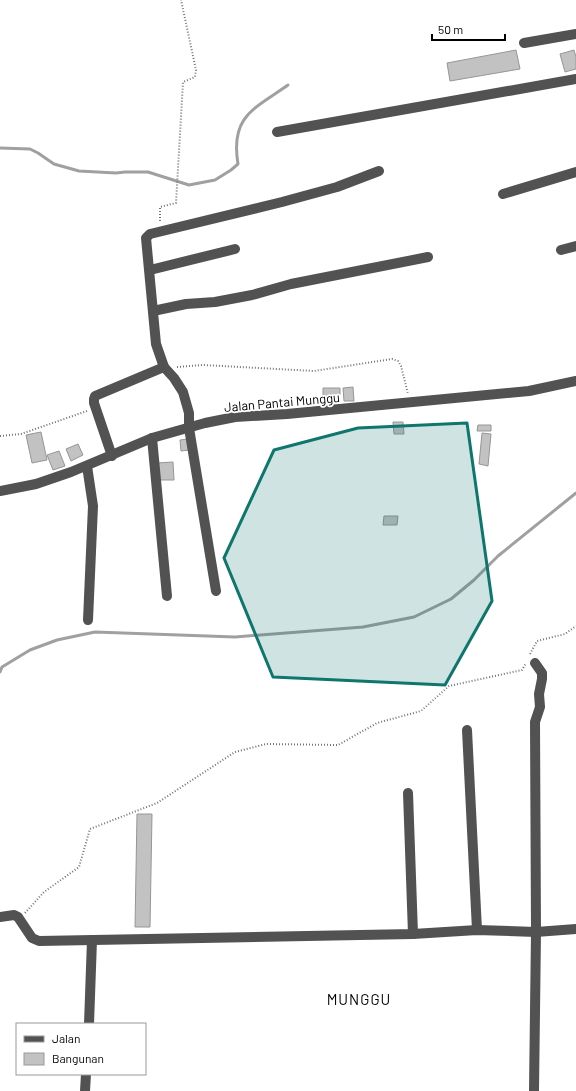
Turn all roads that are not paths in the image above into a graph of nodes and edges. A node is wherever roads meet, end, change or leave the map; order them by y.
1 (576, 34) edge
2 (524, 43) dead end
3 (576, 79) edge
4 (277, 132) dead end
5 (379, 171) dead end
6 (576, 172) edge
7 (503, 194) dead end
8 (576, 246) edge
9 (235, 250) dead end
10 (561, 250) dead end
11 (428, 257) dead end
12 (150, 270) junction
13 (153, 311) junction
14 (164, 367) junction
15 (576, 381) edge
16 (189, 428) junction
17 (152, 438) junction
18 (112, 456) junction
19 (87, 466) junction
20 (0, 491) edge
21 (216, 591) dead end
22 (167, 596) dead end
23 (88, 620) dead end
24 (535, 663) dead end
25 (467, 730) dead end
26 (408, 793) dead end
27 (0, 917) edge
28 (576, 929) edge
29 (477, 930) junction
30 (536, 932) junction
31 (412, 934) junction
32 (92, 940) junction
33 (88, 1023) edge
34 (86, 1075) edge
35 (86, 1091) edge
36 (534, 1091) edge

1 - 2 street
3 - 4 street
5 - 12 street
6 - 7 street
8 - 10 street
9 - 12 street
11 - 13 street
12 - 13 street
13 - 14 street
14 - 16 street
14 - 18 street
15 - 16 street, Jalan Pantai Munggu
16 - 17 street, Jalan Pantai Munggu
16 - 21 street
17 - 18 street, Jalan Pantai Munggu
17 - 22 street
18 - 19 street, Jalan Pantai Munggu
19 - 20 street, Jalan Pantai Munggu
19 - 23 street
24 - 30 street
25 - 29 street
26 - 31 street
27 - 32 street
28 - 30 street
29 - 30 street
29 - 31 street
30 - 36 street
31 - 32 street
32 - 33 street
34 - 35 street

